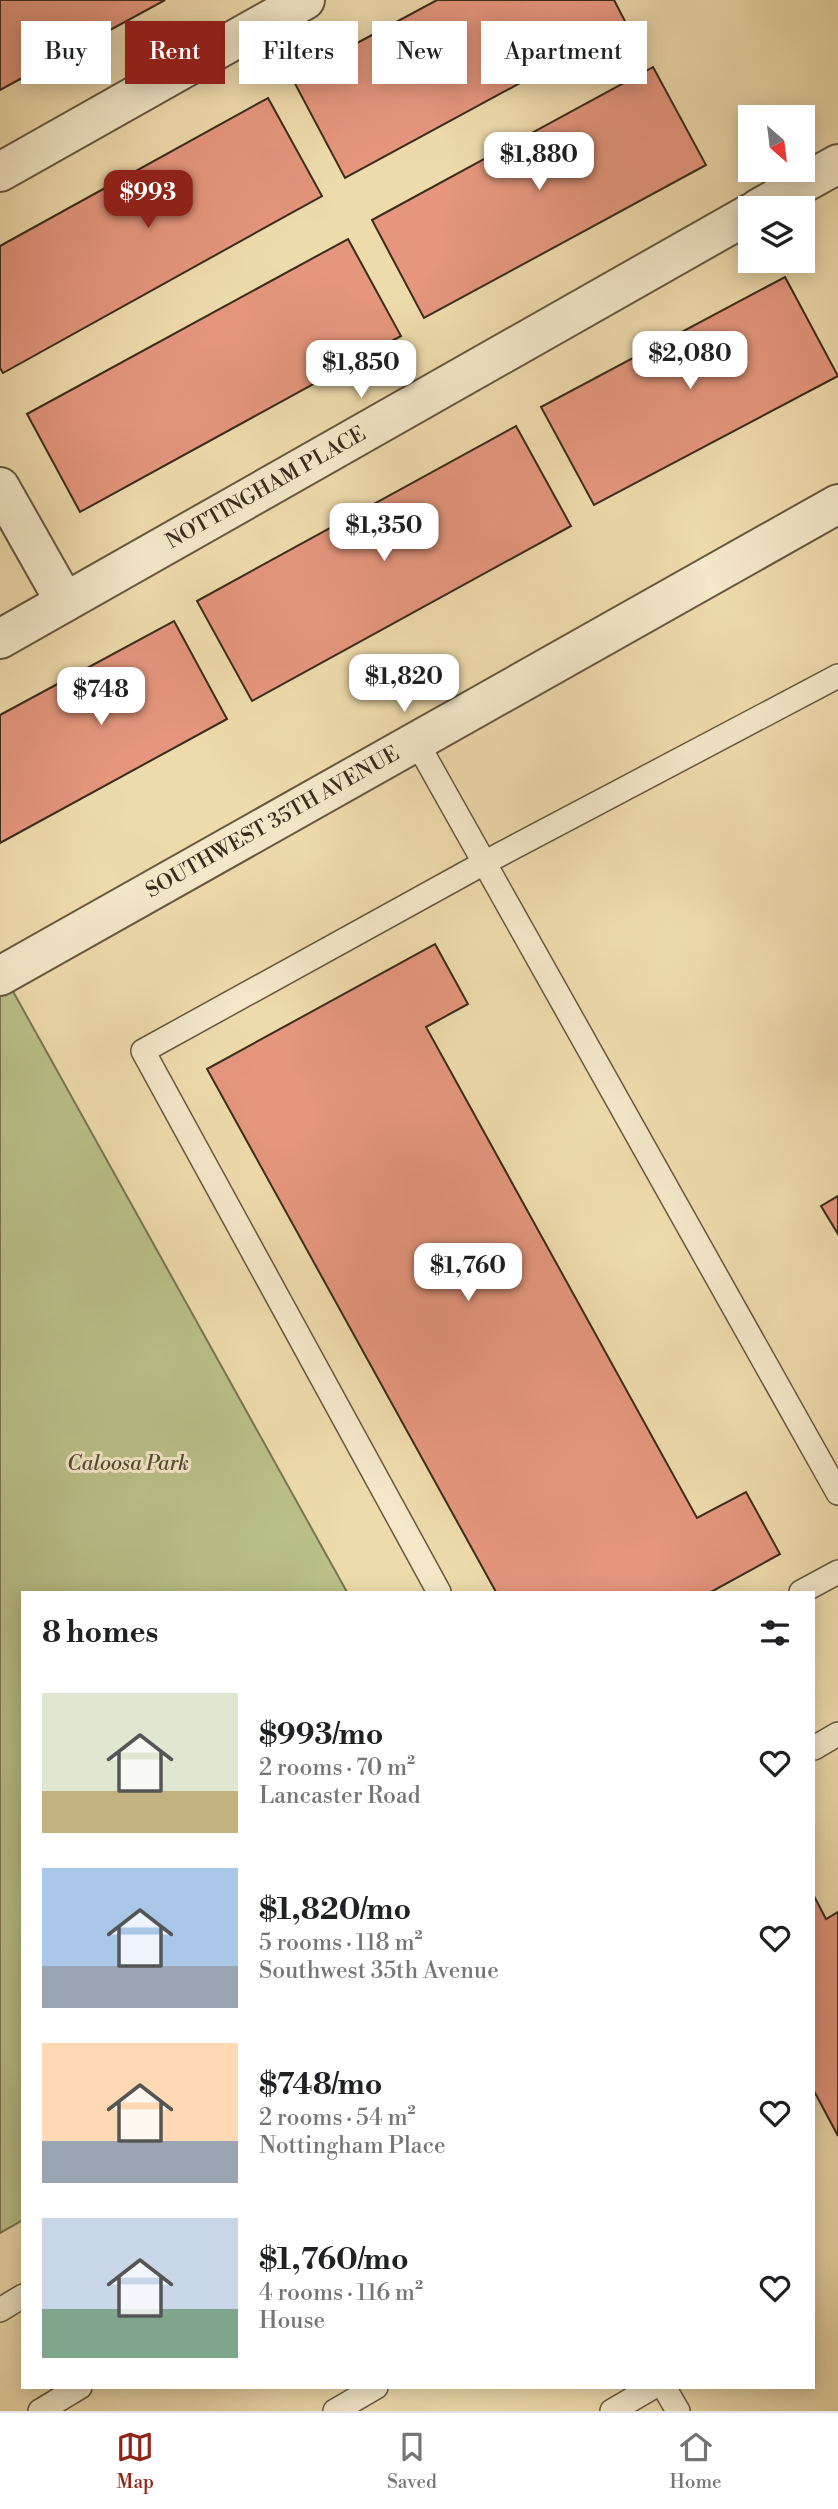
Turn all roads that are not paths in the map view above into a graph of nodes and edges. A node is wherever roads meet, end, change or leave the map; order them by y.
1 (305, 0) edge
2 (0, 172) edge
3 (834, 174) edge
4 (785, 196) edge
5 (738, 220) edge
6 (0, 487) edge
7 (838, 504) edge
8 (65, 603) junction
9 (0, 639) edge
10 (838, 676) edge
11 (416, 741) junction
12 (484, 863) junction
13 (0, 976) edge
14 (838, 1493) edge
15 (838, 1572) edge
16 (438, 1591) edge
17 (803, 1591) edge
18 (838, 1734) edge
19 (815, 1747) edge
20 (21, 2297) edge
21 (0, 2309) edge
22 (77, 2389) edge
23 (373, 2389) edge
24 (650, 2389) edge
25 (665, 2389) edge
26 (40, 2411) edge
27 (335, 2411) edge
28 (612, 2411) edge
29 (678, 2411) edge

1 - 2 street
3 - 4 street
5 - 8 street, NOTTINGHAM PLACE
6 - 8 street
7 - 11 street, SOUTHWEST 35TH AVENUE
8 - 9 street, NOTTINGHAM PLACE
10 - 12 lane
11 - 12 lane
11 - 13 street, SOUTHWEST 35TH AVENUE
12 - 14 lane
12 - 16 lane
15 - 17 lane
18 - 19 lane
20 - 21 lane
22 - 26 lane
23 - 27 lane
24 - 28 lane
25 - 29 lane

